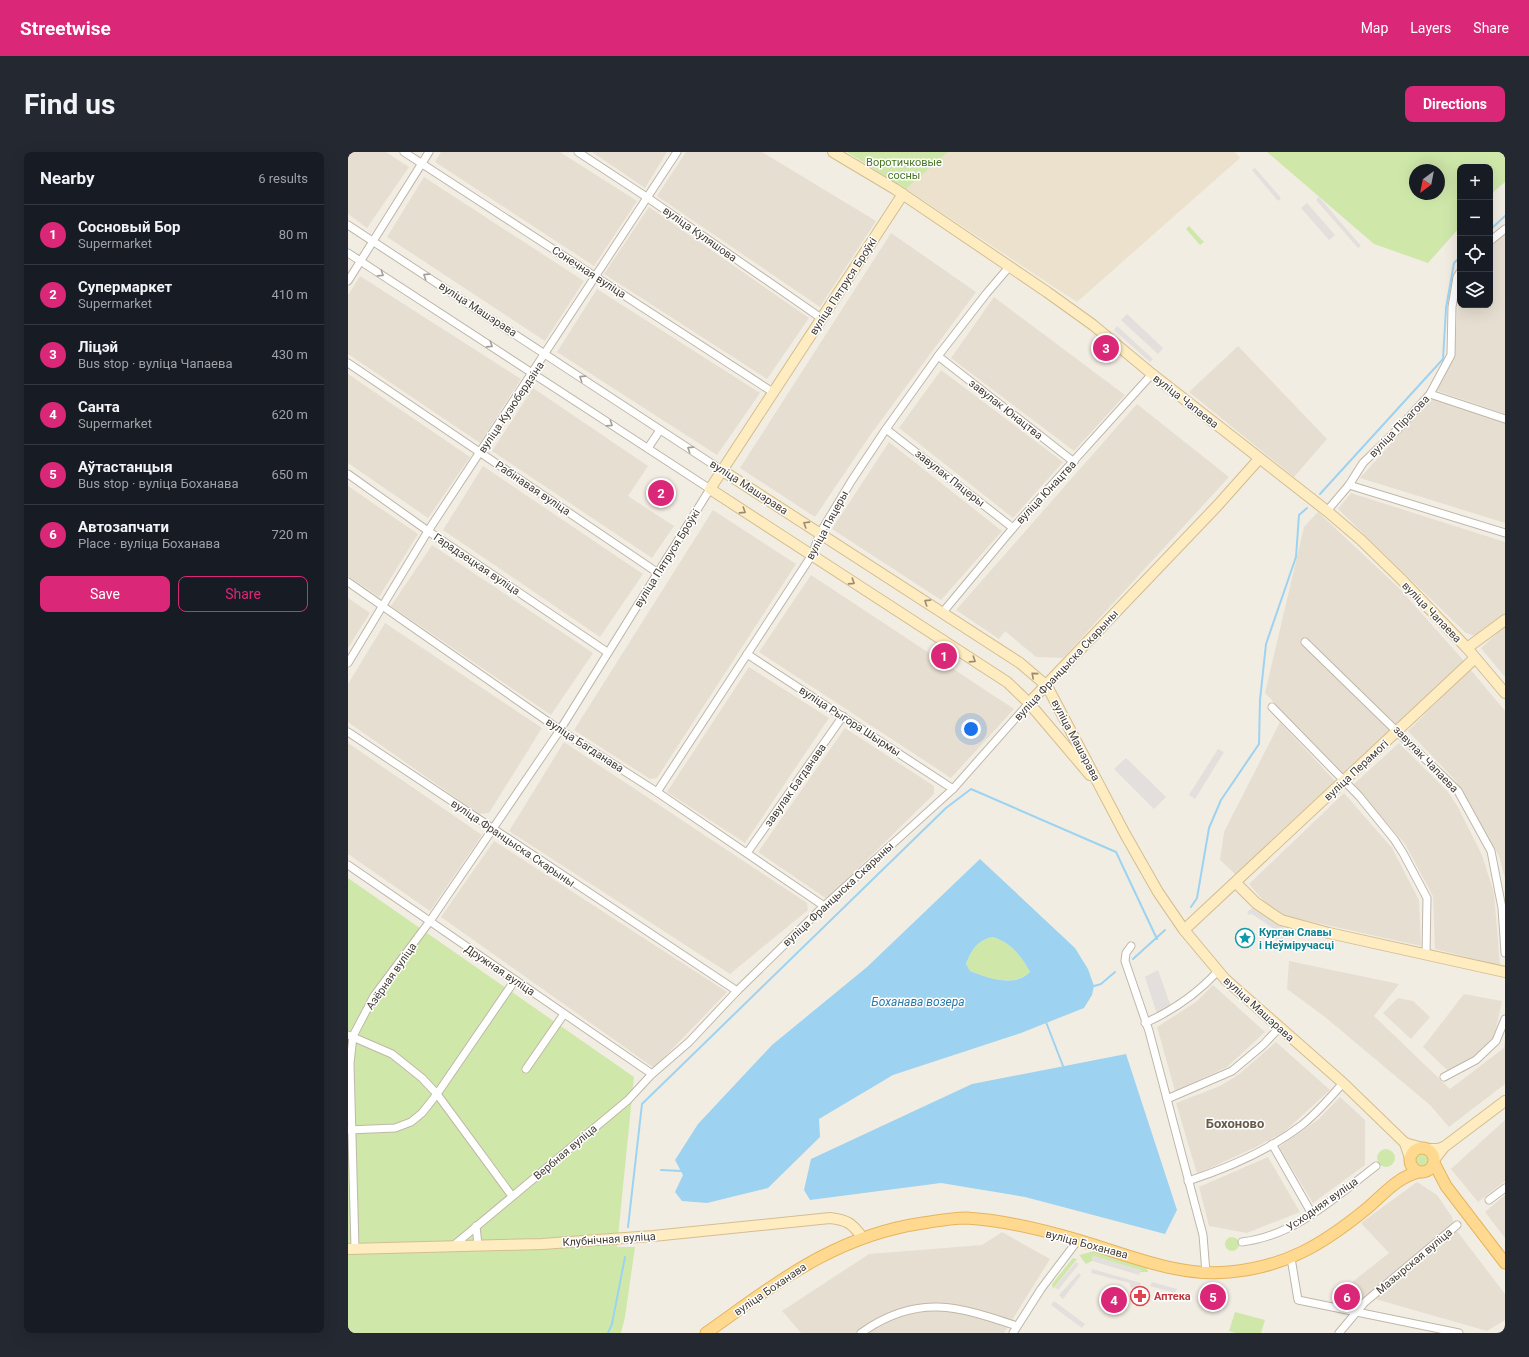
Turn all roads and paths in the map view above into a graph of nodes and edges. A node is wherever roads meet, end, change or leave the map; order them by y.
1 (404, 152) edge
2 (429, 152) edge
3 (578, 152) edge
4 (677, 152) edge
5 (833, 152) edge
6 (422, 164) junction
7 (903, 194) junction
8 (648, 198) junction
9 (348, 224) edge
10 (1505, 230) edge
11 (1493, 239) edge
12 (373, 241) junction
13 (348, 253) edge
14 (360, 261) junction
15 (1009, 267) junction
16 (596, 277) junction
17 (1457, 277) edge
18 (348, 281) edge
19 (821, 318) junction
20 (546, 354) junction
21 (938, 356) junction
22 (348, 363) edge
23 (533, 373) junction
24 (1152, 374) junction
25 (774, 393) junction
26 (1430, 394) junction
27 (1505, 419) edge
28 (886, 429) junction
29 (660, 430) junction
30 (648, 448) junction
31 (481, 452) junction
32 (1259, 459) junction
33 (1074, 462) junction
34 (723, 471) junction
35 (348, 474) edge
36 (1349, 485) junction
37 (710, 489) junction
38 (1327, 511) junction
39 (1013, 528) junction
40 (428, 531) junction
41 (820, 533) junction
42 (1505, 533) edge
43 (812, 555) junction
44 (658, 573) junction
45 (348, 582) edge
46 (382, 605) junction
47 (942, 612) junction
48 (1505, 620) edge
49 (1305, 642) dead end
50 (1467, 648) junction
51 (607, 652) junction
52 (747, 654) junction
53 (1475, 658) junction
54 (348, 663) edge
55 (1047, 686) junction
56 (1505, 693) edge
57 (1030, 703) junction
58 (1272, 707) dead end
59 (843, 716) junction
60 (560, 730) junction
61 (1398, 730) junction
62 (348, 732) edge
63 (1344, 781) junction
64 (953, 789) junction
65 (657, 792) junction
66 (1104, 792) junction
67 (493, 830) junction
68 (747, 853) junction
69 (348, 864) edge
70 (1236, 883) junction
71 (824, 906) junction
72 (430, 922) junction
73 (1184, 930) junction
74 (1132, 946) dead end
75 (1505, 953) edge
76 (1426, 954) junction
77 (1218, 971) junction
78 (1505, 972) edge
79 (515, 980) junction
80 (736, 991) junction
81 (564, 1014) junction
82 (1505, 1019) edge
83 (1145, 1023) junction
84 (1279, 1028) junction
85 (350, 1035) edge
86 (526, 1069) dead end
87 (652, 1074) junction
88 (1444, 1078) dead end
89 (1343, 1083) junction
90 (437, 1094) junction
91 (1167, 1099) junction
92 (1505, 1101) edge
93 (350, 1130) edge
94 (1405, 1142) junction
95 (1272, 1144) junction
96 (1444, 1147) junction
97 (1424, 1148) junction
98 (1410, 1159) junction
99 (1434, 1161) junction
100 (1376, 1166) dead end
101 (1420, 1172) junction
102 (1404, 1178) junction
103 (1188, 1181) junction
104 (1446, 1186) junction
105 (1505, 1188) edge
106 (512, 1196) junction
107 (1488, 1200) dead end
108 (1312, 1214) junction
109 (1457, 1225) dead end
110 (476, 1226) junction
111 (862, 1237) junction
112 (1078, 1240) junction
113 (1242, 1242) dead end
114 (478, 1245) junction
115 (453, 1246) junction
116 (351, 1249) edge
117 (1291, 1258) junction
118 (1505, 1262) edge
119 (1206, 1273) junction
120 (1357, 1312) junction
121 (1015, 1330) edge
122 (706, 1333) edge
123 (862, 1333) edge
124 (1339, 1333) edge
125 (1458, 1333) edge

1 - 6 street, Сонечная вуліца
2 - 6 street
3 - 8 street, вуліца Куляшова
4 - 8 street, вуліца Кузюбердзіна
5 - 7 street, вуліца Чапаева
6 - 12 street
6 - 16 street, Сонечная вуліца
7 - 15 street, вуліца Чапаева
7 - 19 street, вуліца Пятруся Броўкі
8 - 16 street, вуліца Кузюбердзіна
8 - 19 street, вуліца Куляшова
9 - 12 street, вуліца Машэрава
10 - 11 street
12 - 14 street
20 -> 12 street, вуліца Машэрава
13 - 14 street, вуліца Машэрава
14 - 18 street
14 -> 23 street, вуліца Машэрава
15 - 21 street, вуліца Пяцеры
15 - 24 street, вуліца Чапаева
16 - 20 street, вуліца Кузюбердзіна
16 - 25 street, Сонечная вуліца
17 - 26 street, вуліца Пірагова
19 - 25 street, вуліца Пятруся Броўкі
20 - 23 street, вуліца Кузюбердзіна
29 -> 20 street, вуліца Машэрава
21 - 28 street, вуліца Пяцеры
21 - 33 street, завулак Юнацтва
22 - 31 street, Рабінавая вуліца
23 -> 30 street, вуліца Машэрава
23 - 31 street, вуліца Кузюбердзіна
24 - 32 street, вуліца Чапаева
24 - 33 street, вуліца Юнацтва
25 - 34 street, вуліца Пятруся Броўкі
26 - 27 street
26 - 36 street, вуліца Пірагова
28 - 39 street, завулак Пяцеры
28 - 41 street, вуліца Пяцеры
29 - 30 street
34 -> 29 street, вуліца Машэрава
30 - 37 street, вуліца Машэрава
31 - 40 street, вуліца Кузюбердзіна
31 - 44 street, Рабінавая вуліца
32 - 38 street, вуліца Чапаева
32 - 55 street, вуліца Францыска Скарыны
33 - 39 street, вуліца Юнацтва
34 - 37 street, вуліца Пятруся Броўкі
41 -> 34 street, вуліца Машэрава
35 - 40 street, Гарадзецкая вуліца
36 - 38 street, вуліца Пірагова
36 - 42 street
37 -> 43 street, вуліца Машэрава
37 - 44 street, вуліца Пятруся Броўкі
38 - 50 street, вуліца Чапаева
39 - 47 street, вуліца Юнацтва
40 - 46 street, вуліца Кузюбердзіна
40 - 51 street, Гарадзецкая вуліца
41 - 43 street, вуліца Пяцеры
47 -> 41 street, вуліца Машэрава
43 - 52 street, вуліца Пяцеры
43 -> 57 street, вуліца Машэрава
44 - 51 street, вуліца Пятруся Броўкі
45 - 46 street, вуліца Багданава
46 - 54 street, вуліца Кузюбердзіна
46 - 60 street, вуліца Багданава
55 -> 47 street, вуліца Машэрава
48 - 50 street
49 - 61 street, завулак Чапаева
50 - 53 street, вуліца Чапаева
51 - 60 street, вуліца Пятруся Броўкі
52 - 59 street, вуліца Рыгора Шырмы
52 - 65 street, вуліца Пяцеры
53 - 56 street, вуліца Чапаева
53 - 61 street, вуліца Перамогі
55 - 57 street, вуліца Францыска Скарыны
55 - 66 street, вуліца Машэрава
57 - 64 street, вуліца Францыска Скарыны
57 - 66 street, вуліца Машэрава
58 - 63 street
59 - 64 street, вуліца Рыгора Шырмы
59 - 68 street, завулак Багданава
60 - 65 street, вуліца Багданава
60 - 67 street, вуліца Пятруся Броўкі
61 - 63 street, вуліца Перамогі
61 - 75 street, завулак Чапаева
62 - 67 street, вуліца Францыска Скарыны
63 - 70 street, вуліца Перамогі
63 - 76 street
64 - 71 street, вуліца Францыска Скарыны
65 - 68 street, вуліца Багданава
66 - 73 street, вуліца Машэрава
67 - 72 street, вуліца Пятруся Броўкі
67 - 80 street, вуліца Францыска Скарыны
68 - 71 street, вуліца Багданава
69 - 72 street, Дружная вуліца
70 - 73 street, вуліца Перамогі
70 - 76 street
71 - 80 street, вуліца Францыска Скарыны
72 - 79 street, Дружная вуліца
72 - 85 street, Азёрная вуліца
73 - 77 street, вуліца Машэрава
74 - 83 street
76 - 78 street
77 - 83 street
77 - 84 street, вуліца Машэрава
79 - 81 street, Дружная вуліца
79 - 90 street
80 - 87 street
81 - 86 street
81 - 87 street, Дружная вуліца
82 - 88 street
83 - 91 street
84 - 89 street, вуліца Машэрава
84 - 91 street
85 - 90 street
85 - 93 street, Азёрная вуліца
87 - 106 street, Вербная вуліца
89 - 94 street, вуліца Машэрава
89 - 95 street
90 - 93 street
90 - 106 street
91 - 103 street
92 - 96 street
93 - 116 street, Азёрная вуліца
94 - 97 street, вуліца Машэрава
94 - 98 street, вуліца Машэрава
95 - 103 street
95 - 108 street
96 - 97 street
96 - 99 street
97 - 98 main road
97 - 99 main road
98 - 101 main road
98 - 102 main road
99 - 101 main road
99 - 104 main road
100 - 108 street, Усходняя вуліца
101 - 102 main road
101 - 104 main road
102 - 117 main road
103 - 119 street
104 - 118 main road
105 - 107 street
106 - 110 street, Вербная вуліца
108 - 113 street, Усходняя вуліца
109 - 120 street, Мазырская вуліца
110 - 114 street
110 - 115 street, Вербная вуліца
111 - 112 main road, вуліца Боханава
111 - 114 street, Клубнічная вуліца
111 - 122 main road, вуліца Боханава
112 - 119 main road, вуліца Боханава
112 - 121 street
114 - 115 street, Клубнічная вуліца
115 - 116 street, Клубнічная вуліца
117 - 119 main road, вуліца Боханава
117 - 120 street
120 - 124 street, Мазырская вуліца
120 - 125 street
121 - 123 street

